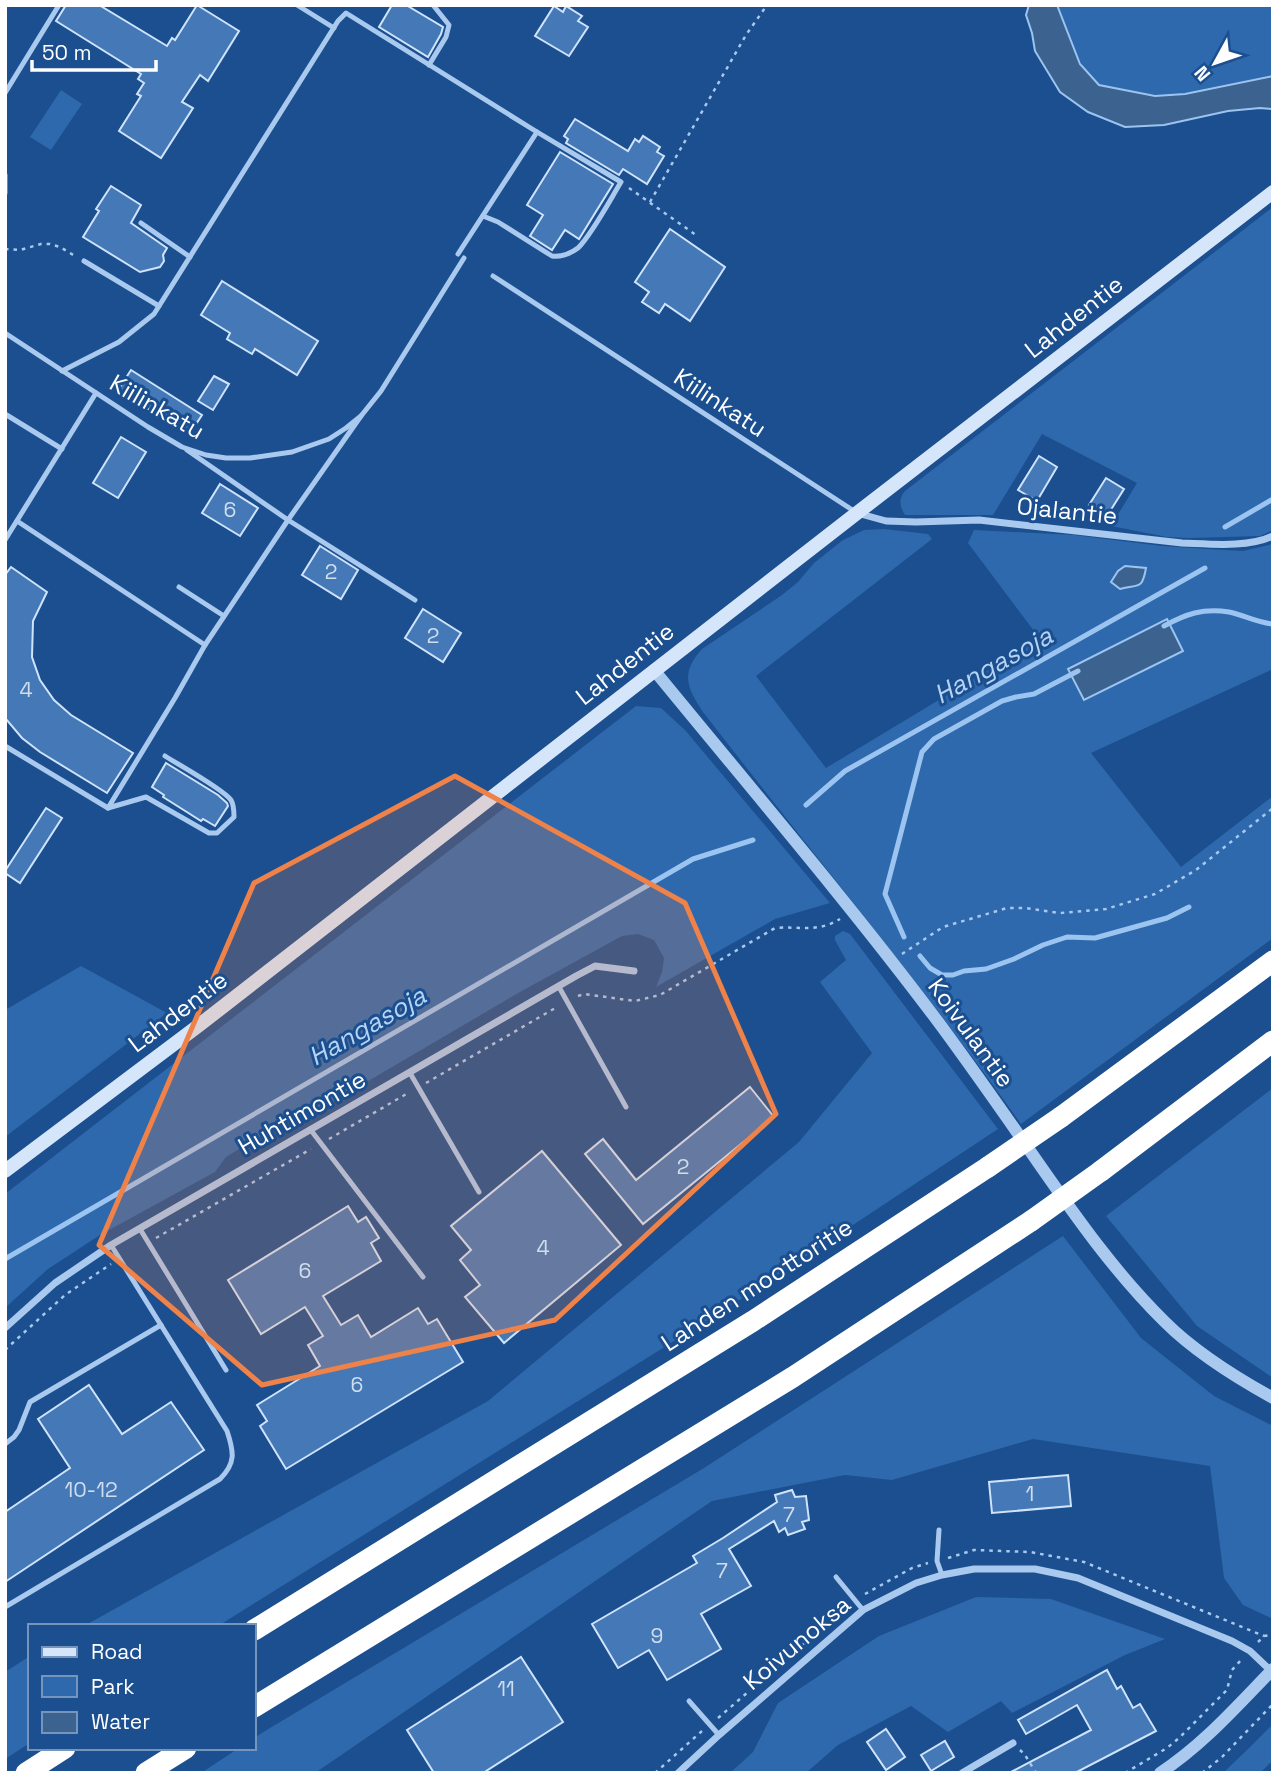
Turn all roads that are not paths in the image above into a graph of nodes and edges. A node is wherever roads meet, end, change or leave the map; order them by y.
1 (59, 5) edge
2 (297, 5) edge
3 (433, 5) edge
4 (334, 28) junction
5 (429, 65) junction
6 (5, 93) edge
7 (537, 132) junction
8 (5, 175) edge
9 (1273, 192) edge
10 (5, 193) edge
11 (483, 216) junction
12 (141, 223) dead end
13 (190, 257) junction
14 (84, 261) road end
15 (494, 276) dead end
16 (159, 306) junction
17 (5, 333) edge
18 (62, 371) junction
19 (96, 393) junction
20 (5, 414) edge
21 (361, 416) junction
22 (182, 447) junction
23 (62, 449) junction
24 (857, 513) junction
25 (288, 520) junction
26 (17, 522) junction
27 (1273, 536) edge
28 (5, 540) edge
29 (179, 587) dead end
30 (415, 600) dead end
31 (224, 616) junction
32 (205, 645) junction
33 (654, 670) junction
34 (5, 746) edge
35 (165, 756) dead end
36 (108, 807) junction
37 (1273, 961) edge
38 (634, 971) dead end
39 (559, 987) junction
40 (1273, 1041) edge
41 (410, 1073) junction
42 (626, 1107) dead end
43 (310, 1129) junction
44 (5, 1171) edge
45 (479, 1192) dead end
46 (140, 1229) junction
47 (111, 1245) junction
48 (423, 1276) dead end
49 (161, 1325) junction
50 (5, 1328) edge
51 (226, 1370) dead end
52 (1273, 1398) edge
53 (5, 1444) edge
54 (939, 1530) dead end
55 (942, 1575) junction
56 (836, 1577) dead end
57 (5, 1607) edge
58 (863, 1610) junction
59 (256, 1629) edge
60 (1272, 1670) edge
61 (689, 1701) dead end
62 (256, 1706) edge
63 (719, 1735) junction
64 (1013, 1743) road end
65 (62, 1750) edge
66 (183, 1750) edge
67 (26, 1773) edge
68 (146, 1773) edge
69 (678, 1773) edge
70 (961, 1773) edge
71 (1160, 1773) edge

1 - 6 lane
2 - 4 lane
3 - 5 lane
4 - 5 lane
4 - 13 lane
5 - 7 lane
7 - 11 lane, Kiilinkatu
7 - 11 lane
8 - 10 lane
9 - 24 main road, Lahdentie
11 - 21 lane, Kiilinkatu
12 - 13 lane
13 - 16 lane
14 - 16 lane
15 - 24 lane, Kiilinkatu
16 - 18 lane
17 - 18 lane, Kiilinkatu
18 - 19 lane, Kiilinkatu
19 - 22 lane, Kiilinkatu
19 - 23 lane
20 - 23 lane
21 - 22 lane, Kiilinkatu
21 - 25 lane
22 - 25 lane
23 - 26 lane
24 - 27 street, Ojalantie
24 - 33 main road, Lahdentie
25 - 30 lane
25 - 31 lane
26 - 28 lane
26 - 32 lane
29 - 31 lane
31 - 32 lane
32 - 36 lane
33 - 44 main road, Lahdentie
33 - 52 street, Koivulantie
34 - 36 lane
35 - 36 lane
37 - 59 highway, Lahden moottoritie, bridge
38 - 39 street, Huhtimontie
39 - 41 street, Huhtimontie
39 - 42 lane
40 - 62 highway, bridge
41 - 43 street, Huhtimontie
41 - 45 lane
43 - 46 street, Huhtimontie
43 - 48 lane
46 - 47 street, Huhtimontie
46 - 51 lane
47 - 49 lane
47 - 50 street, Huhtimontie
49 - 53 lane
49 - 57 lane
54 - 55 lane
55 - 58 street, Koivunoksa
55 - 60 street, Koivunoksa
56 - 58 lane
58 - 63 street, Koivunoksa
60 - 71 street
61 - 63 lane
63 - 69 street, Koivunoksa
64 - 70 street
65 - 67 highway
66 - 68 highway

